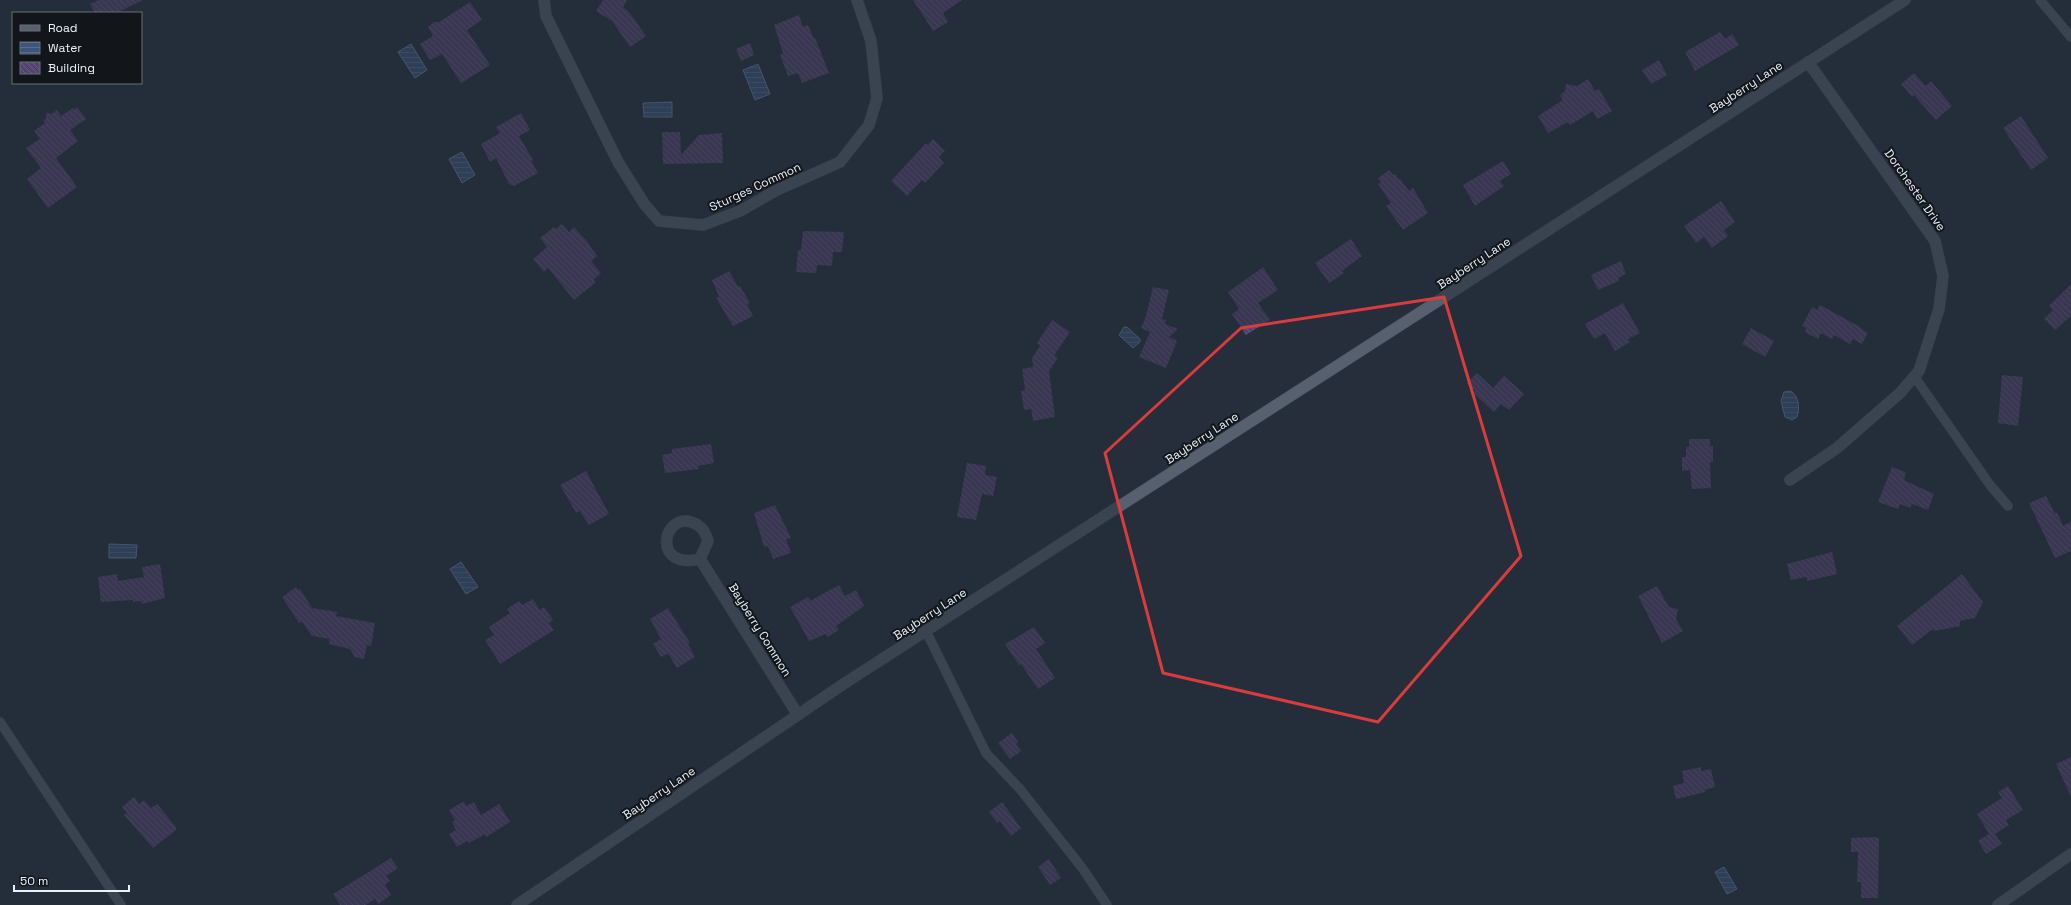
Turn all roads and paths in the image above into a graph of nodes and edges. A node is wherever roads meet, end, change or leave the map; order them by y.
1 (544, 0) edge
2 (857, 0) edge
3 (1905, 0) edge
4 (2040, 0) edge
5 (2071, 37) edge
6 (1808, 62) junction
7 (1914, 376) junction
8 (1790, 480) dead end
9 (2008, 506) dead end
10 (700, 559) dead end
11 (926, 631) junction
12 (798, 715) junction
13 (0, 722) edge
14 (2071, 854) edge
15 (121, 905) edge
16 (517, 905) edge
17 (1107, 905) edge
18 (1998, 905) edge

1 - 2 street, Sturges Common
3 - 6 street, Bayberry Lane
4 - 5 lane
6 - 7 street, Dorchester Drive
6 - 11 street, Bayberry Lane
7 - 8 street, Dorchester Drive
7 - 9 lane
10 - 12 street, Bayberry Common
11 - 12 street, Bayberry Lane
11 - 17 lane
12 - 16 street, Bayberry Lane
13 - 15 lane
14 - 18 street

